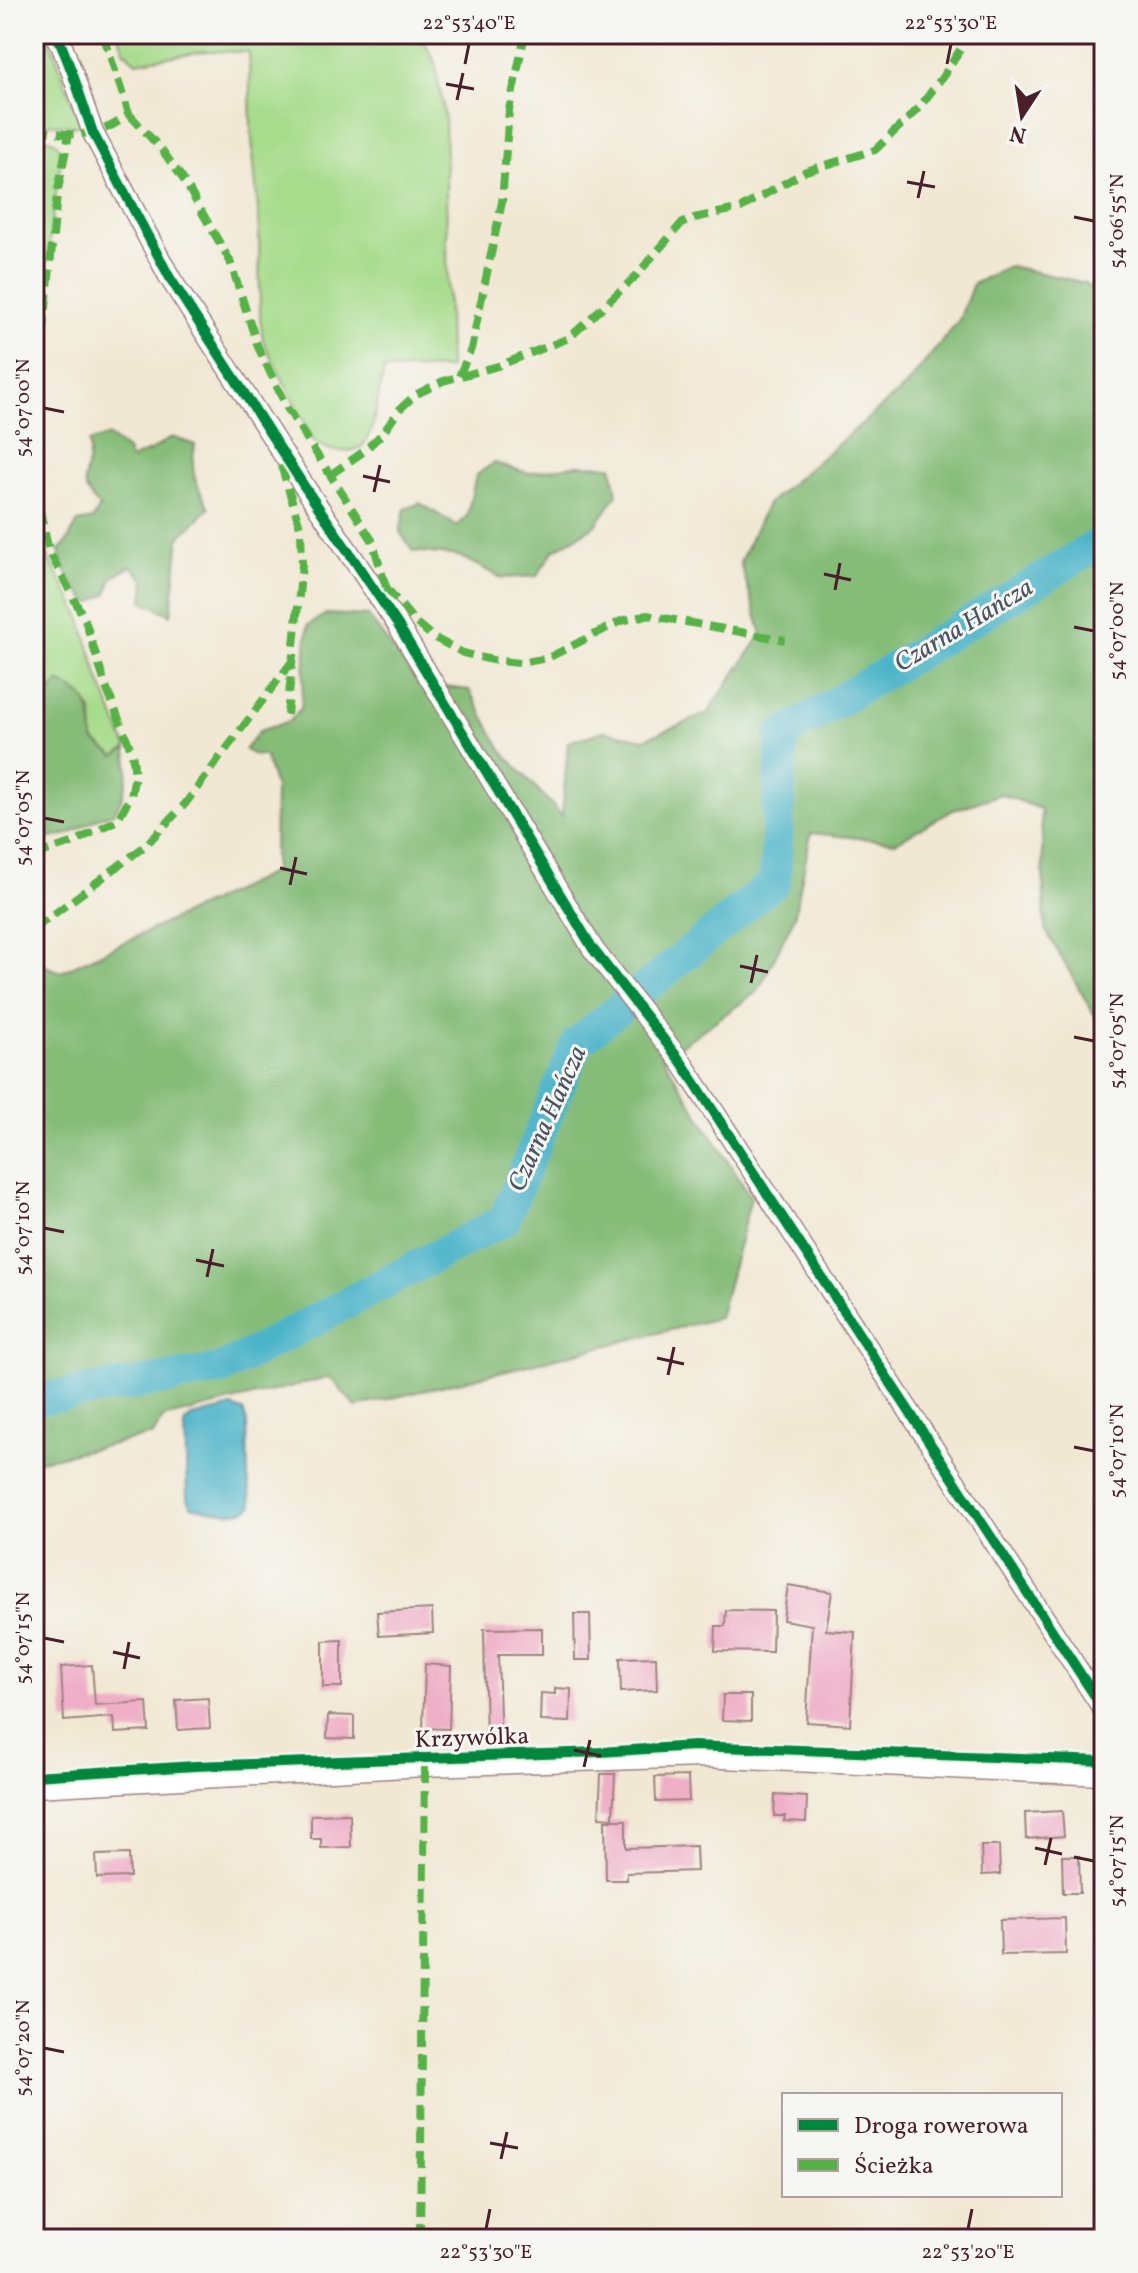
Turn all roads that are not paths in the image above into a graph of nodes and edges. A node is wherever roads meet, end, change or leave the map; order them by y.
1 (54, 34) edge
2 (1104, 1710) edge
3 (1104, 1775) edge
4 (34, 1787) edge

1 - 2 street
3 - 4 street, Krzywólka

